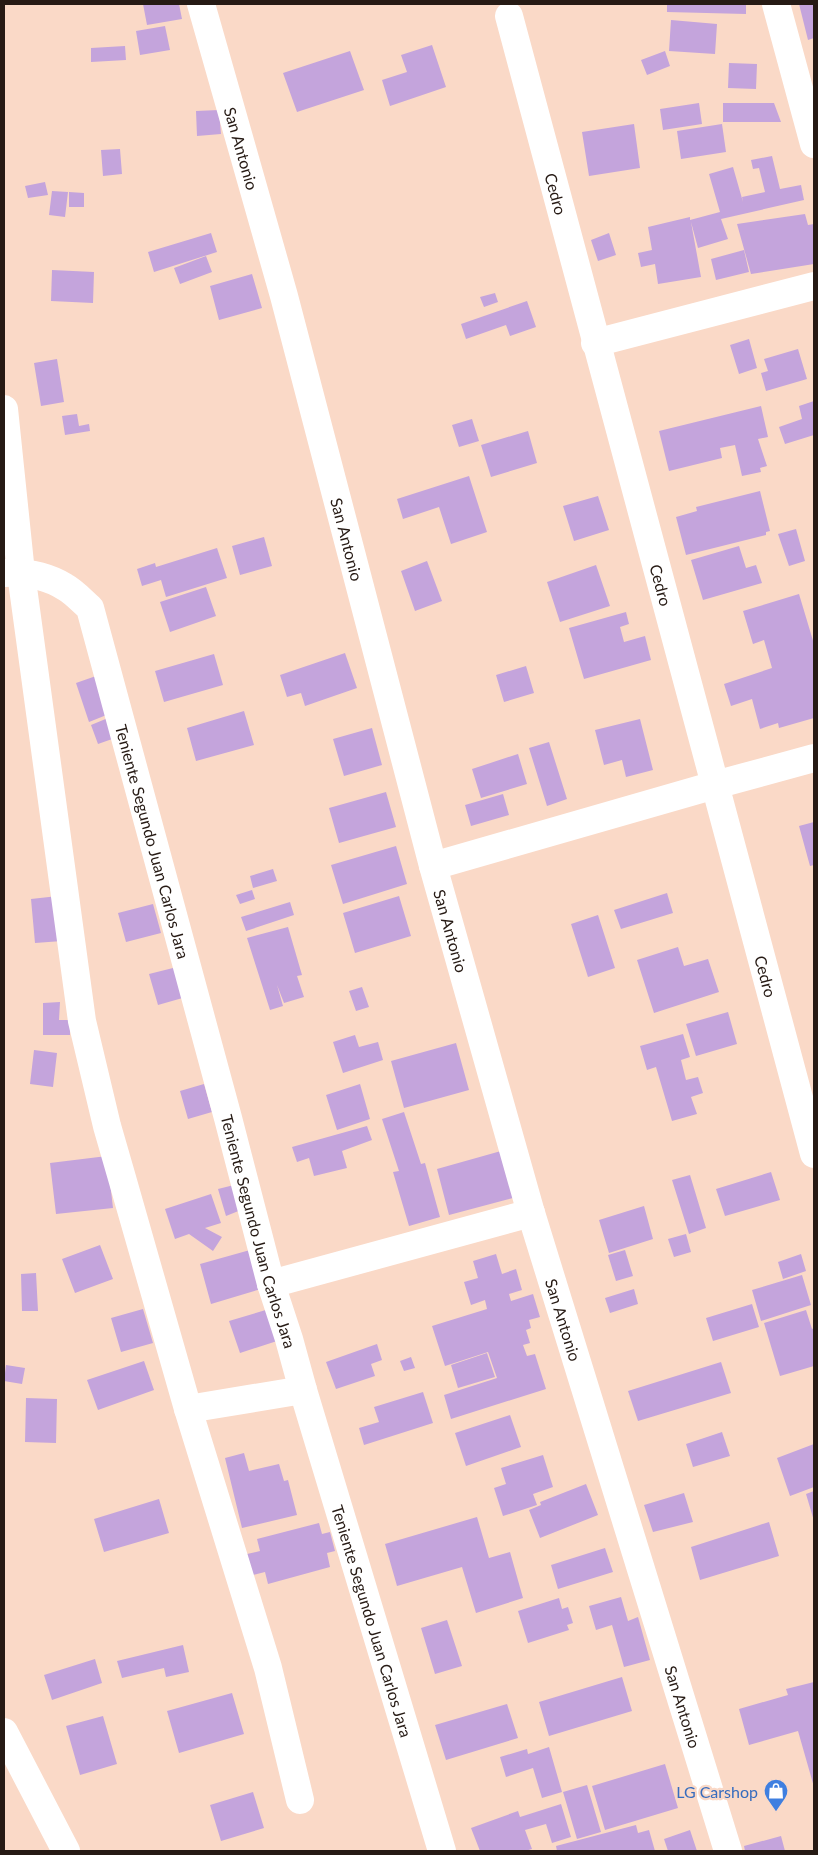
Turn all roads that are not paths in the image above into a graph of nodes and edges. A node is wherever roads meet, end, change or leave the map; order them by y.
1 (201, 4) edge
2 (776, 4) edge
3 (509, 16) dead end
4 (814, 144) edge
5 (814, 286) edge
6 (596, 343) junction
7 (4, 409) edge
8 (12, 573) edge
9 (814, 758) edge
10 (715, 785) junction
11 (432, 866) junction
12 (814, 1154) edge
13 (531, 1213) junction
14 (271, 1284) junction
15 (303, 1390) junction
16 (188, 1409) junction
17 (4, 1732) edge
18 (300, 1800) dead end
19 (66, 1851) edge
20 (442, 1851) edge
21 (728, 1851) edge

1 - 11 street, San Antonio
2 - 4 street
3 - 6 street, Cedro
5 - 6 street
6 - 10 street, Cedro
7 - 8 street
8 - 14 street, Teniente Segundo Juan Carlos Jara
8 - 16 street
9 - 10 street
10 - 11 street
10 - 12 street, Cedro
11 - 13 street, San Antonio
13 - 14 street
13 - 21 street, San Antonio
14 - 15 street, Teniente Segundo Juan Carlos Jara
15 - 16 street
15 - 20 street, Teniente Segundo Juan Carlos Jara
16 - 18 street
17 - 19 street

